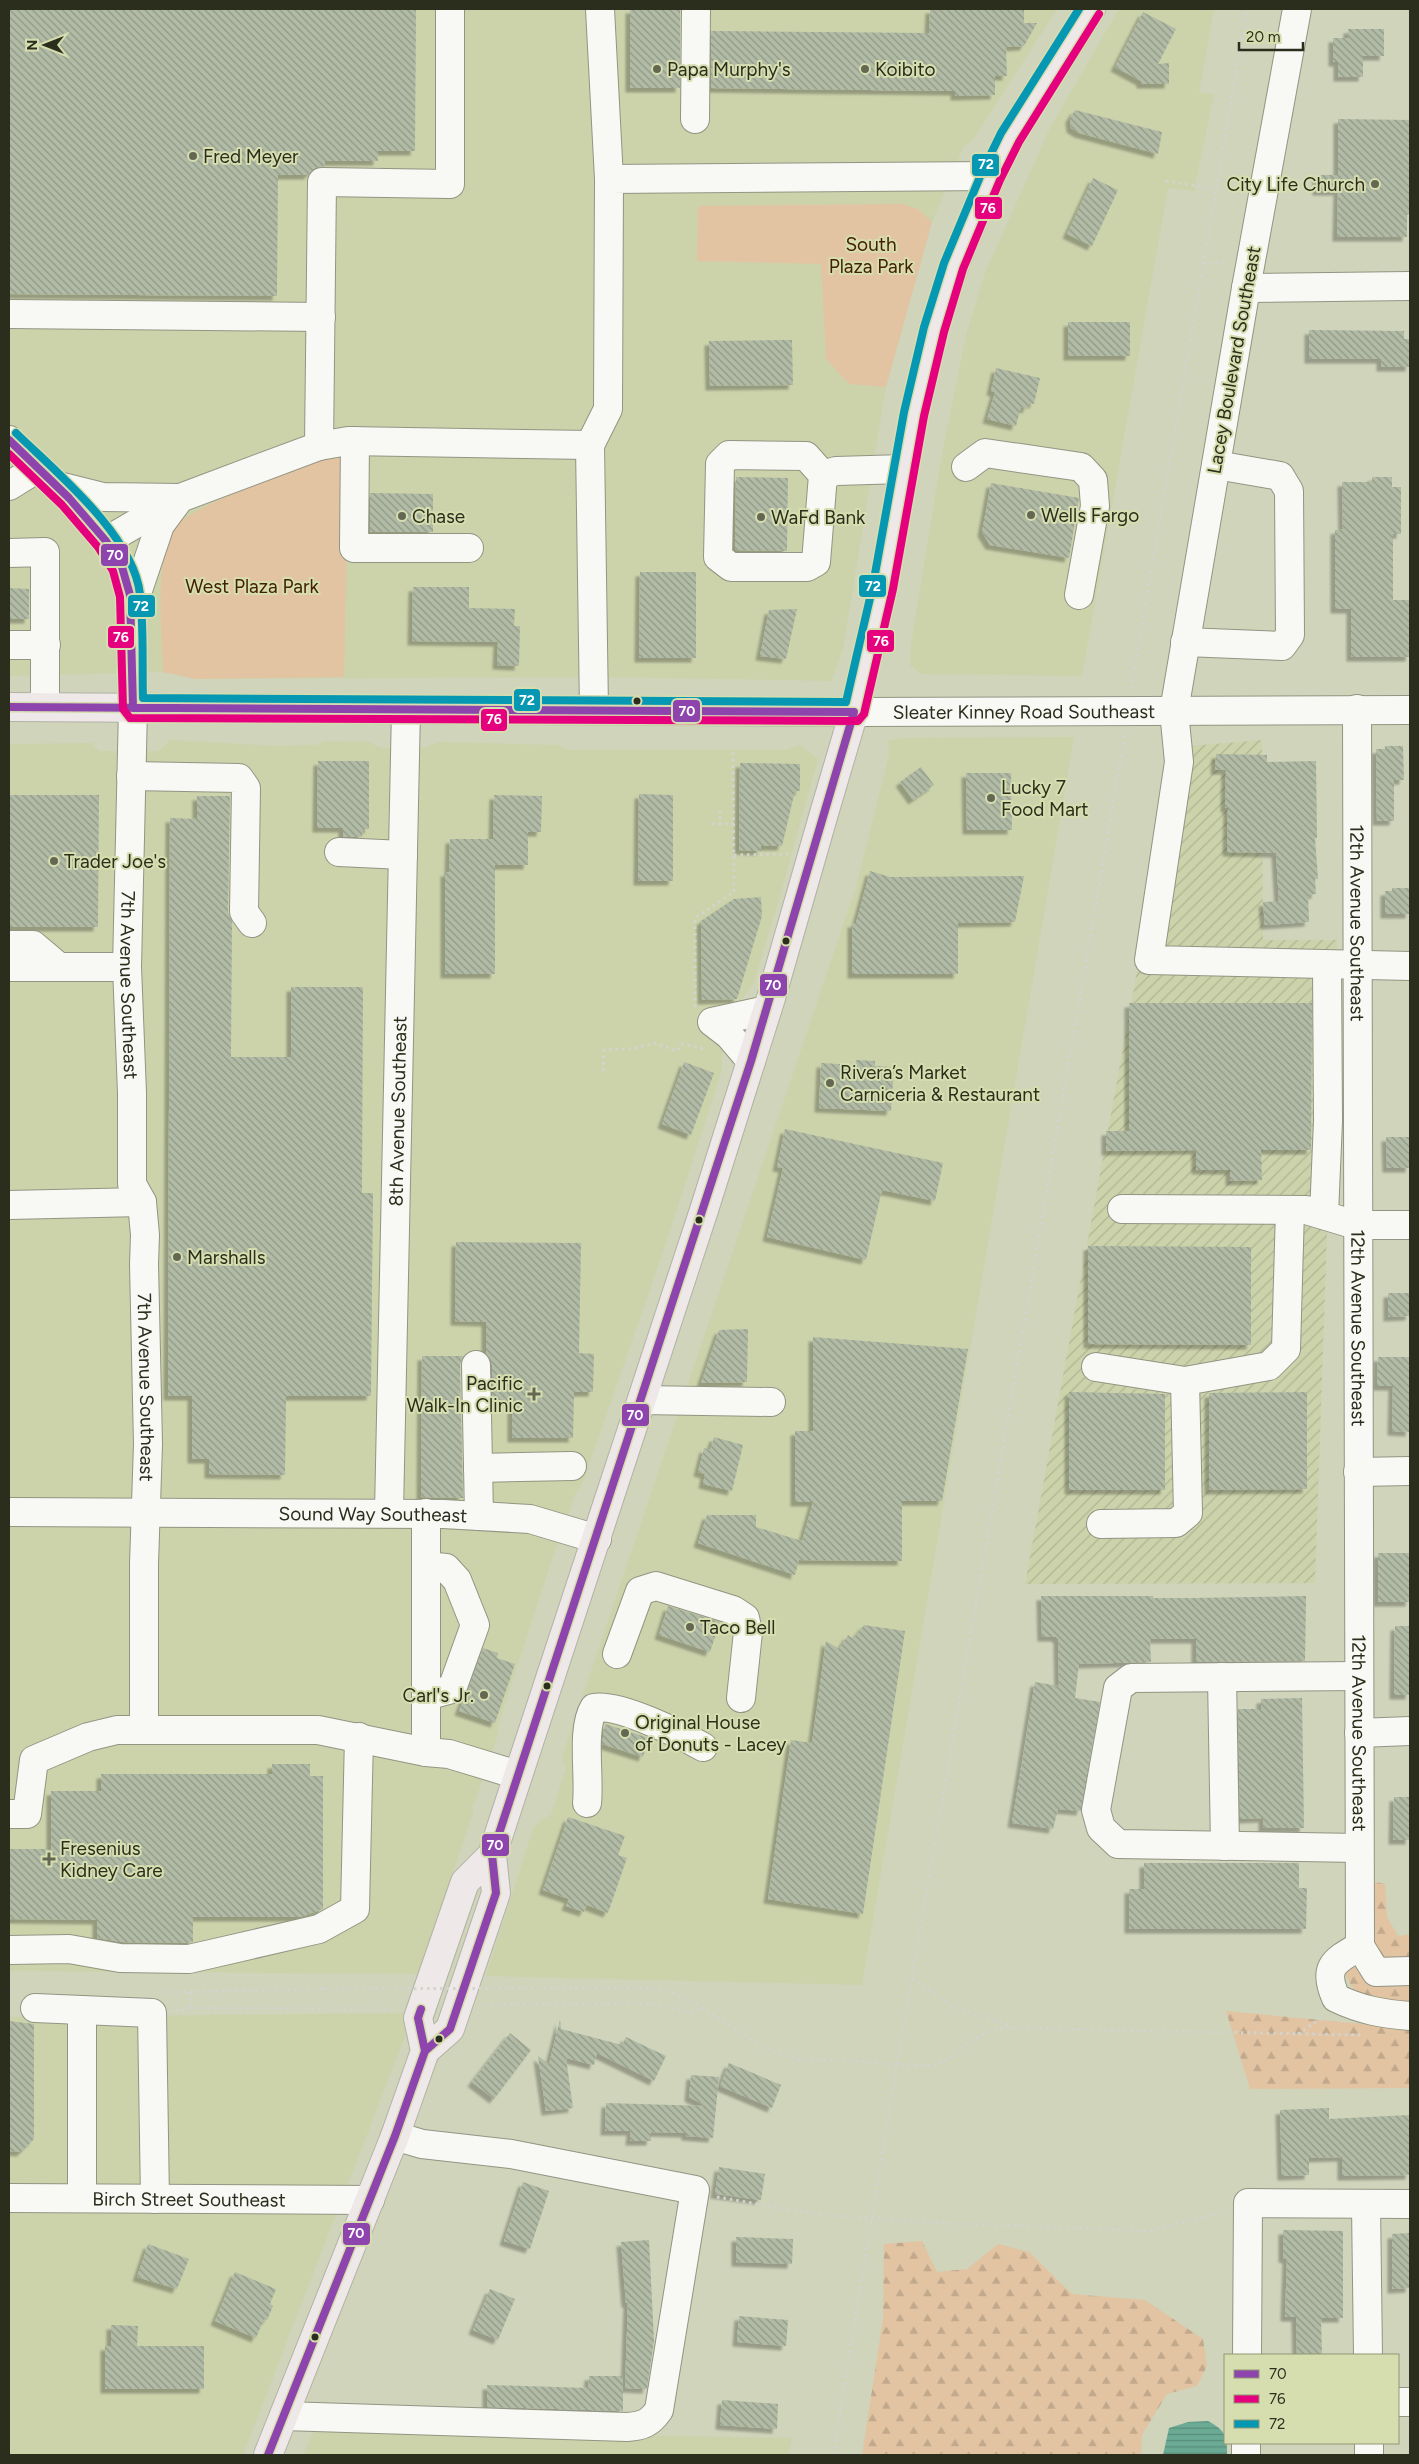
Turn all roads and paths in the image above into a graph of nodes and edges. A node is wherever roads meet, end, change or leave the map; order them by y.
1 (450, 9) edge
2 (600, 9) edge
3 (696, 9) edge
4 (1091, 9) edge
5 (1247, 9) edge
6 (1297, 9) edge
7 (695, 119) dead end
8 (991, 176) junction
9 (609, 179) junction
10 (1166, 181) dead end
11 (1216, 189) junction
12 (1233, 261) dead end
13 (1203, 263) junction
14 (1410, 286) edge
15 (1246, 288) junction
16 (9, 314) edge
17 (321, 317) junction
18 (9, 440) edge
19 (355, 441) junction
20 (590, 445) junction
21 (320, 446) junction
22 (814, 465) junction
23 (1216, 465) junction
24 (966, 468) dead end
25 (904, 469) junction
26 (47, 477) junction
27 (9, 486) edge
28 (180, 498) junction
29 (106, 541) junction
30 (470, 548) dead end
31 (9, 553) edge
32 (1079, 595) dead end
33 (130, 612) junction
34 (1185, 642) junction
35 (9, 645) edge
36 (46, 645) junction
37 (9, 707) edge
38 (45, 707) junction
39 (133, 708) junction
40 (406, 709) junction
41 (1356, 709) junction
42 (594, 710) junction
43 (1410, 710) edge
44 (1174, 711) junction
45 (854, 712) junction
46 (1127, 712) junction
47 (733, 750) dead end
48 (131, 776) junction
49 (720, 810) dead end
50 (712, 824) dead end
51 (720, 824) junction
52 (734, 824) junction
53 (339, 852) dead end
54 (403, 854) junction
55 (792, 854) dead end
56 (734, 855) junction
57 (252, 923) dead end
58 (9, 945) edge
59 (1327, 965) junction
60 (127, 966) junction
61 (1356, 966) junction
62 (1410, 966) edge
63 (9, 967) edge
64 (59, 967) junction
65 (694, 1007) dead end
66 (767, 1010) junction
67 (695, 1045) dead end
68 (751, 1061) junction
69 (603, 1072) dead end
70 (142, 1202) junction
71 (9, 1205) edge
72 (1122, 1209) dead end
73 (1290, 1210) junction
74 (1324, 1215) junction
75 (1356, 1225) junction
76 (1410, 1225) edge
77 (476, 1365) dead end
78 (1096, 1367) dead end
79 (1185, 1381) junction
80 (642, 1400) junction
81 (771, 1402) dead end
82 (572, 1466) dead end
83 (478, 1468) junction
84 (1410, 1471) edge
85 (1358, 1472) junction
86 (9, 1512) edge
87 (146, 1512) junction
88 (389, 1512) junction
89 (426, 1513) junction
90 (479, 1516) junction
91 (1101, 1524) dead end
92 (597, 1539) junction
93 (426, 1566) junction
94 (617, 1654) dead end
95 (1359, 1676) junction
96 (1222, 1677) junction
97 (426, 1696) junction
98 (741, 1698) dead end
99 (144, 1730) junction
100 (1410, 1730) edge
101 (1359, 1733) junction
102 (359, 1737) junction
103 (703, 1747) dead end
104 (426, 1752) junction
105 (518, 1775) junction
106 (587, 1803) dead end
107 (9, 1814) edge
108 (1224, 1846) junction
109 (1359, 1848) junction
110 (1360, 1946) junction
111 (9, 1950) edge
112 (1410, 1971) edge
113 (913, 1979) junction
114 (323, 1989) dead end
115 (189, 1992) dead end
116 (476, 2006) dead end
117 (701, 2006) junction
118 (35, 2008) dead end
119 (191, 2008) junction
120 (404, 2009) dead end
121 (82, 2010) junction
122 (183, 2010) dead end
123 (1410, 2016) edge
124 (1016, 2028) junction
125 (1363, 2035) dead end
126 (897, 2065) junction
127 (395, 2136) junction
128 (695, 2190) junction
129 (9, 2198) edge
130 (82, 2198) junction
131 (155, 2199) junction
132 (370, 2200) junction
133 (1248, 2203) junction
134 (1366, 2204) junction
135 (1410, 2204) edge
136 (872, 2218) junction
137 (1247, 2354) edge
138 (1368, 2354) edge
139 (284, 2416) junction
140 (268, 2455) edge
141 (833, 2455) edge

1 - 17 street
2 - 9 street
3 - 7 street
4 - 8 main road
5 - 11 path
6 - 15 street, Lacey Boulevard Southeast
8 - 9 street
8 - 25 main road
9 - 20 street
10 - 11 path
11 - 13 path
12 - 13 path
13 - 46 path
14 - 15 street
15 - 23 street, Lacey Boulevard Southeast
16 - 17 street
17 - 21 street
18 - 26 street, 7th Avenue Southeast
19 - 20 street
19 - 21 street
19 - 30 street
20 - 42 street
21 - 28 street
22 - 22 street
22 - 25 street
23 - 34 street, Lacey Boulevard Southeast
23 - 34 street
24 - 32 street
25 - 45 main road
26 - 27 street
26 - 28 street
26 - 29 street, 7th Avenue Southeast
28 - 29 street
28 - 33 street
29 - 33 street, 7th Avenue Southeast
31 - 36 street
33 - 39 street, 7th Avenue Southeast
34 - 44 street, Lacey Boulevard Southeast
35 - 36 street
36 - 38 street
37 - 38 main road, Sleater Kinney Road Southeast
38 - 39 main road, Sleater Kinney Road Southeast
39 - 40 main road, Sleater Kinney Road Southeast
39 - 48 street, 7th Avenue Southeast
40 - 42 main road, Sleater Kinney Road Southeast
40 - 54 street, 8th Avenue Southeast
41 - 43 street, Sleater Kinney Road Southeast
41 - 44 street, Sleater Kinney Road Southeast
41 - 61 street, 12th Avenue Southeast
42 - 45 main road, Sleater Kinney Road Southeast
44 - 46 street, Sleater Kinney Road Southeast
44 - 59 street, Lacey Boulevard Southeast
45 - 46 street, Sleater Kinney Road Southeast
45 - 66 main road
46 - 113 path
47 - 52 path
48 - 57 street
48 - 60 street, 7th Avenue Southeast
49 - 51 path
50 - 51 path
51 - 52 path
52 - 56 path
53 - 54 street
54 - 88 street, 8th Avenue Southeast
55 - 56 path
56 - 65 path
58 - 64 street
59 - 61 street
59 - 74 street
60 - 64 street
60 - 70 street, 7th Avenue Southeast
61 - 62 street
61 - 75 street, 12th Avenue Southeast
63 - 64 street
66 - 68 main road
66 - 68 street
67 - 69 path
68 - 80 main road
70 - 71 street
70 - 87 street, 7th Avenue Southeast
72 - 73 street
73 - 74 street
73 - 79 street
74 - 75 street
75 - 76 street
75 - 85 street, 12th Avenue Southeast
77 - 83 street
78 - 79 street
79 - 91 street
80 - 81 street
80 - 92 main road
82 - 83 street
83 - 90 street
84 - 85 street
85 - 95 street, 12th Avenue Southeast
86 - 87 street, Sound Way Southeast
87 - 88 street, Sound Way Southeast
87 - 99 street, 7th Avenue Southeast
88 - 89 street, Sound Way Southeast
89 - 90 street, Sound Way Southeast
89 - 93 street
90 - 92 street, Sound Way Southeast
92 - 105 main road
93 - 97 street
93 - 97 street
94 - 98 street
95 - 96 street
95 - 101 street, 12th Avenue Southeast
96 - 108 street
96 - 108 street
97 - 104 street
99 - 102 street
99 - 107 street
100 - 101 street
101 - 109 street, 12th Avenue Southeast
102 - 104 street
102 - 111 street
103 - 106 street
104 - 105 street
105 - 127 main road
108 - 109 street
109 - 110 street, 12th Avenue Southeast
110 - 112 street
110 - 123 street
113 - 124 path
113 - 126 path
114 - 117 path, bridge
115 - 119 path
116 - 117 path
117 - 126 path
118 - 121 street
119 - 120 path
119 - 122 path
121 - 130 street
121 - 131 street
124 - 125 path
124 - 126 path
126 - 136 path
127 - 128 street
127 - 132 main road
128 - 136 path
128 - 139 street
129 - 130 street, Birch Street Southeast
130 - 131 street, Birch Street Southeast
131 - 132 street, Birch Street Southeast
132 - 139 main road
133 - 134 street
133 - 136 path
133 - 137 street
134 - 135 street
134 - 138 street
136 - 141 path
139 - 140 main road

